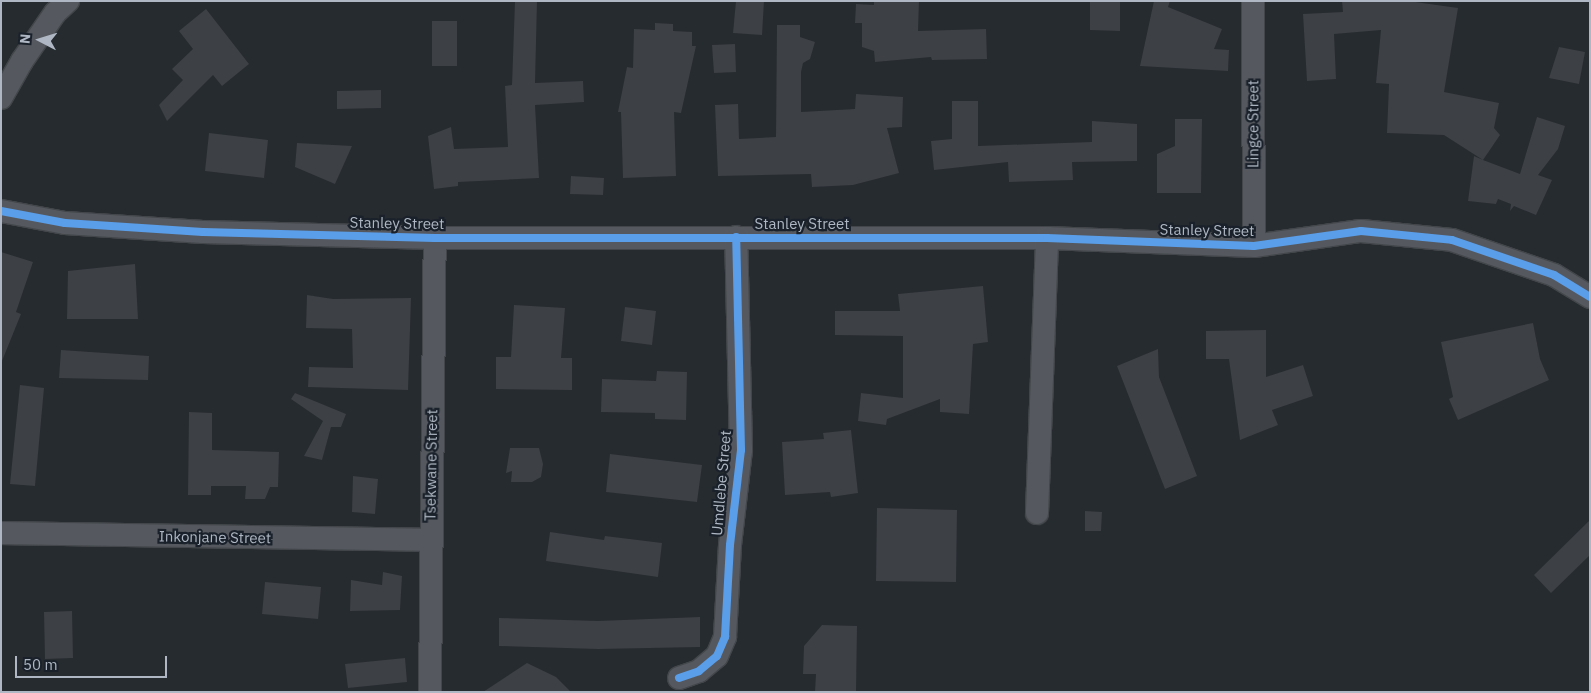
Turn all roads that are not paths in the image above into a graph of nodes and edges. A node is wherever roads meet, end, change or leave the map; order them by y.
1 (68, 1) edge
2 (1253, 1) edge
3 (1, 98) edge
4 (1, 211) edge
5 (736, 237) junction
6 (434, 238) junction
7 (1047, 238) junction
8 (1254, 246) junction
9 (1590, 297) edge
10 (1037, 513) dead end
11 (1, 533) edge
12 (429, 540) junction
13 (679, 678) dead end
14 (430, 692) edge

1 - 3 street
2 - 8 street, Lingce Street
4 - 6 street, Stanley Street
5 - 6 street, Stanley Street
5 - 7 street, Stanley Street
5 - 13 street, Umdlebe Street
6 - 12 street, Tsekwane Street
7 - 8 street, Stanley Street
7 - 10 street
8 - 9 street, Stanley Street
11 - 12 street, Inkonjane Street
12 - 14 street, Tsekwane Street

